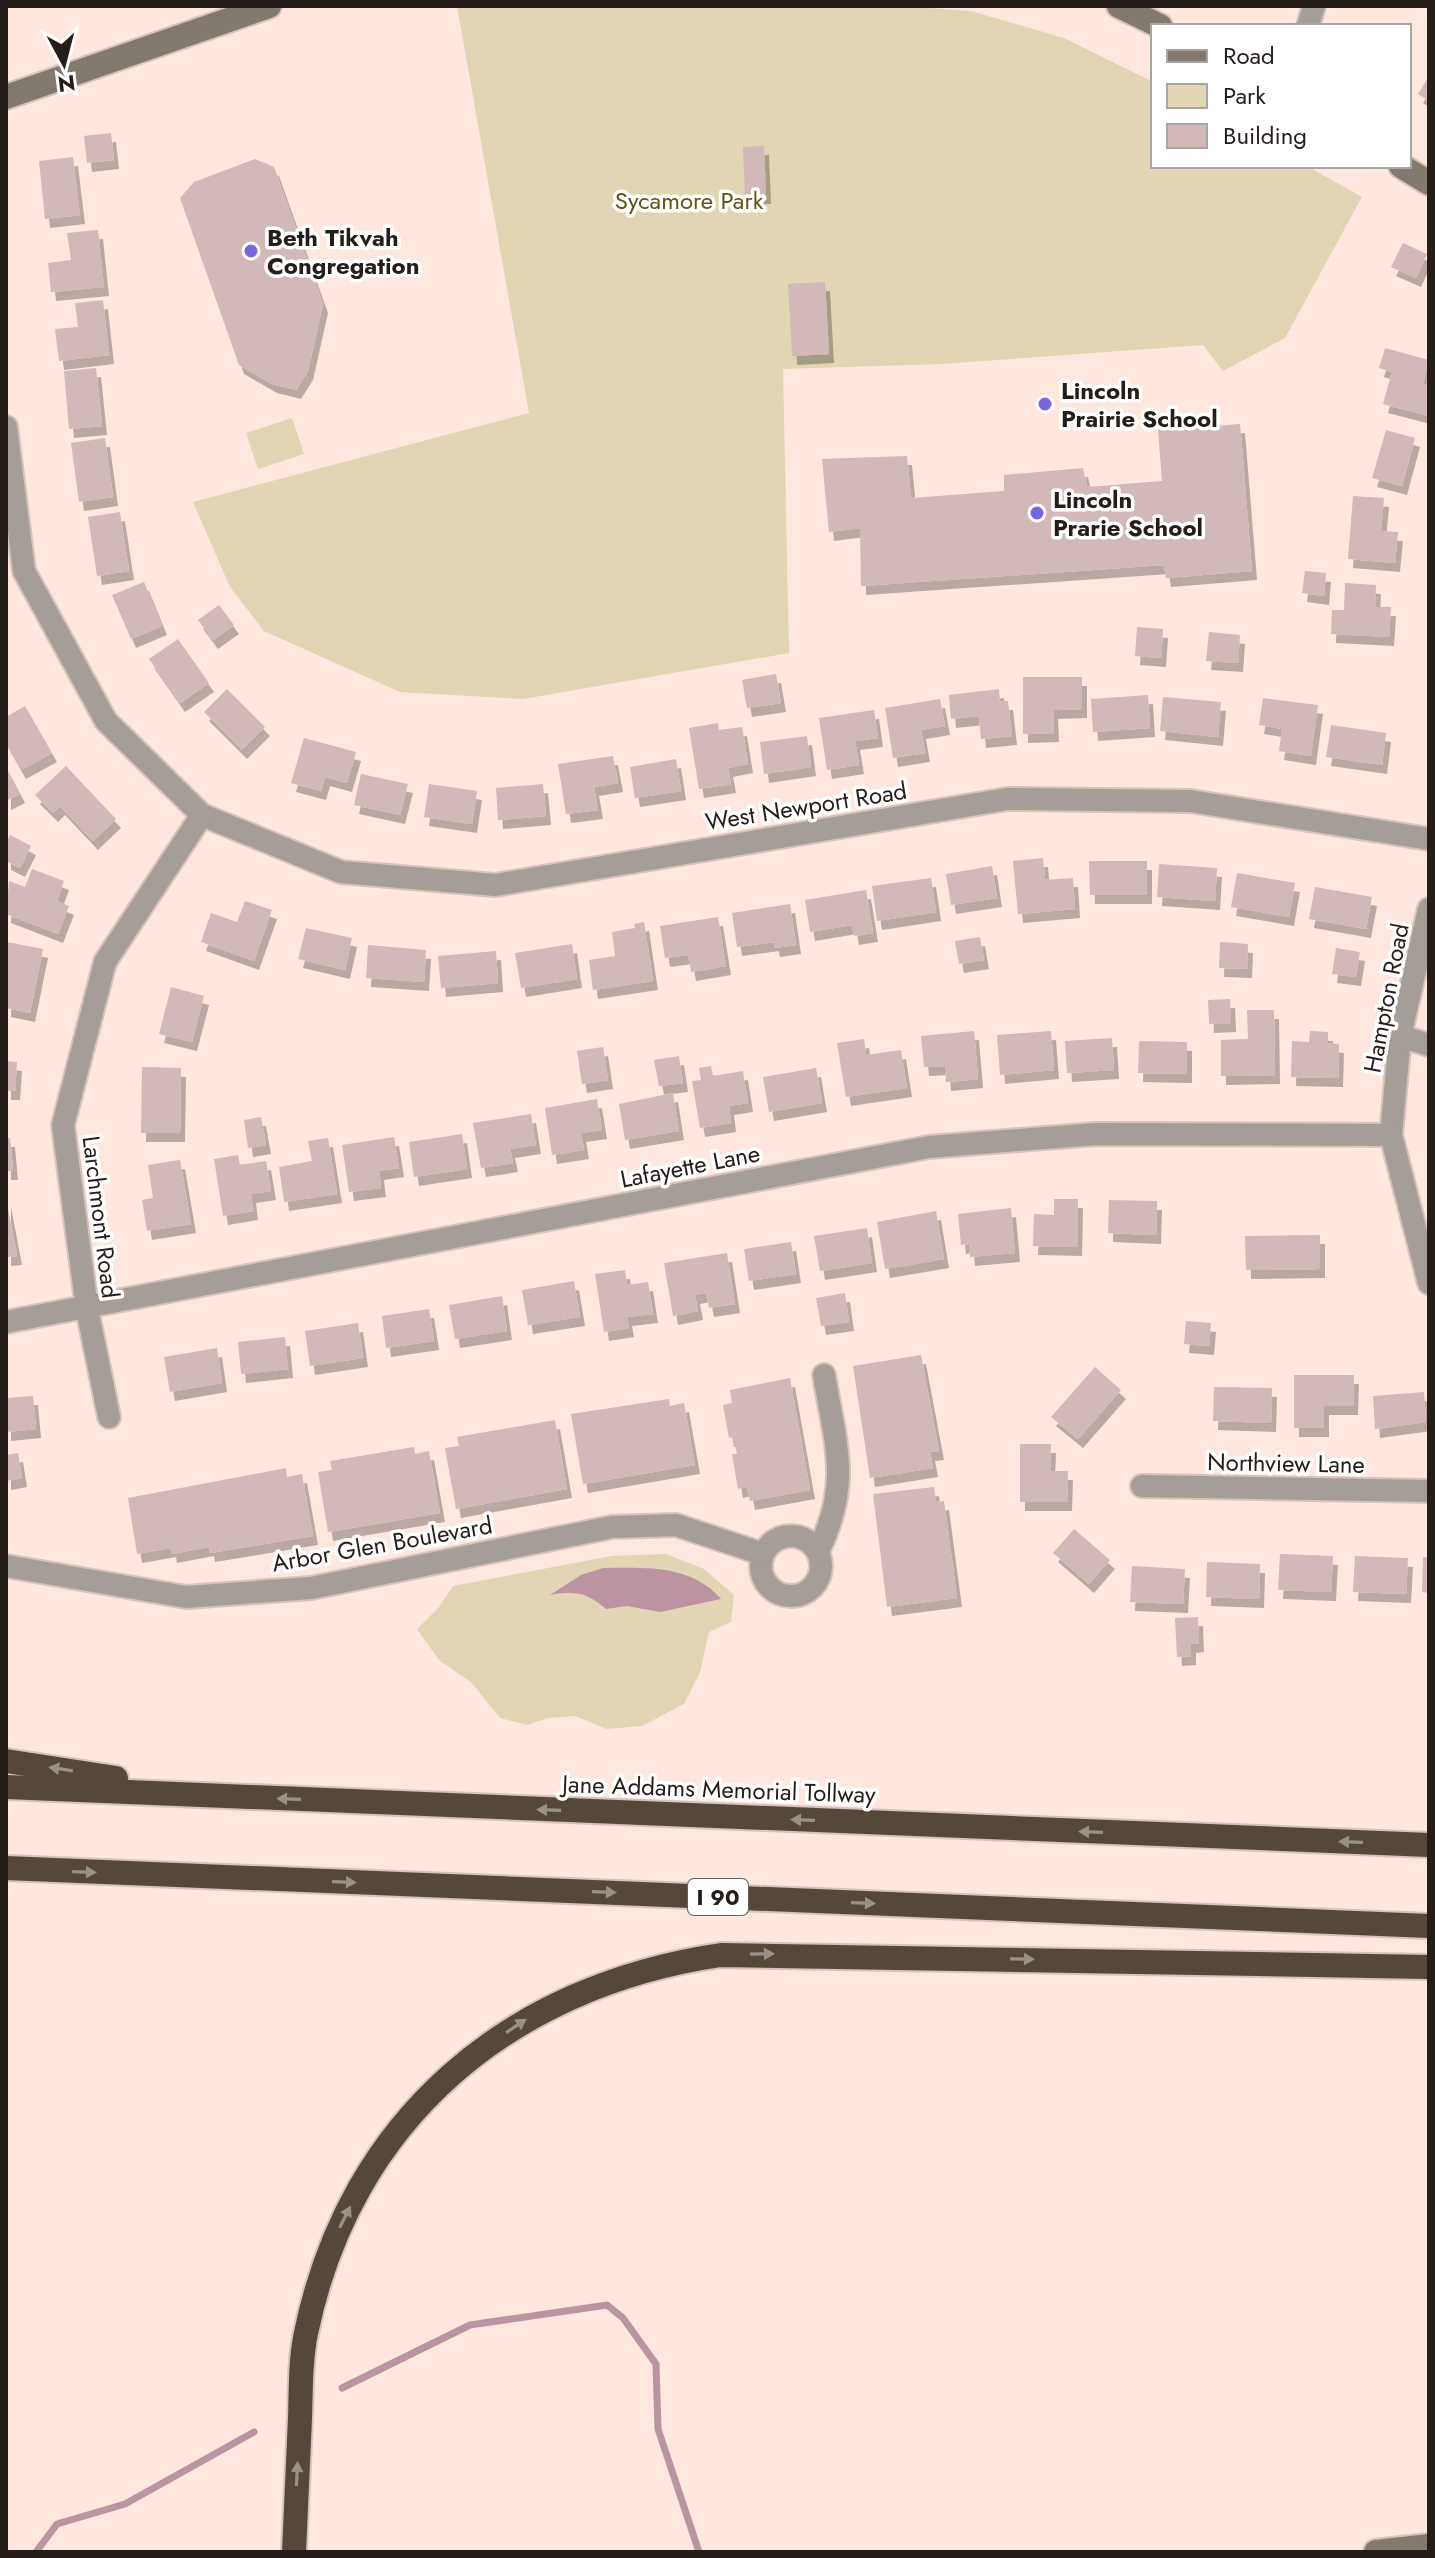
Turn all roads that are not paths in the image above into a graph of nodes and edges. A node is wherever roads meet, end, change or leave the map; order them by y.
1 (269, 6) edge
2 (1119, 6) edge
3 (1156, 24) edge
4 (6, 97) edge
5 (1404, 168) edge
6 (1429, 183) edge
7 (6, 427) edge
8 (202, 815) junction
9 (1429, 839) edge
10 (1429, 909) edge
11 (1400, 1036) junction
12 (1429, 1045) edge
13 (1391, 1135) junction
14 (1429, 1283) edge
15 (87, 1309) junction
16 (6, 1322) edge
17 (824, 1375) dead end
18 (109, 1417) dead end
19 (1142, 1486) dead end
20 (1429, 1491) edge
21 (818, 1552) junction
22 (763, 1554) junction
23 (6, 1566) edge
24 (6, 1761) edge
25 (6, 1787) edge
26 (221, 1796) junction
27 (1429, 1845) edge
28 (6, 1868) edge
29 (1429, 1926) edge
30 (1429, 1967) edge
31 (1429, 2546) edge
32 (294, 2552) edge
33 (1376, 2552) edge

1 - 4 street
2 - 3 street
5 - 6 street
7 - 8 street
8 - 9 street, West Newport Road
8 - 15 street, Larchmont Road
10 - 11 street, Hampton Road
11 - 12 street
11 - 13 street, Hampton Road
13 - 14 street, Hampton Road
13 - 15 street, Lafayette Lane
15 - 16 street, Lafayette Lane
15 - 18 street, Larchmont Road
17 - 21 street
19 - 20 street, Northview Lane
21 - 22 street
21 - 22 street
22 - 23 street, Arbor Glen Boulevard
26 -> 24 highway
25 - 26 highway, Jane Addams Memorial Tollway
27 -> 26 highway, Jane Addams Memorial Tollway
28 -> 29 highway, I 90
32 -> 30 highway
31 - 33 street

